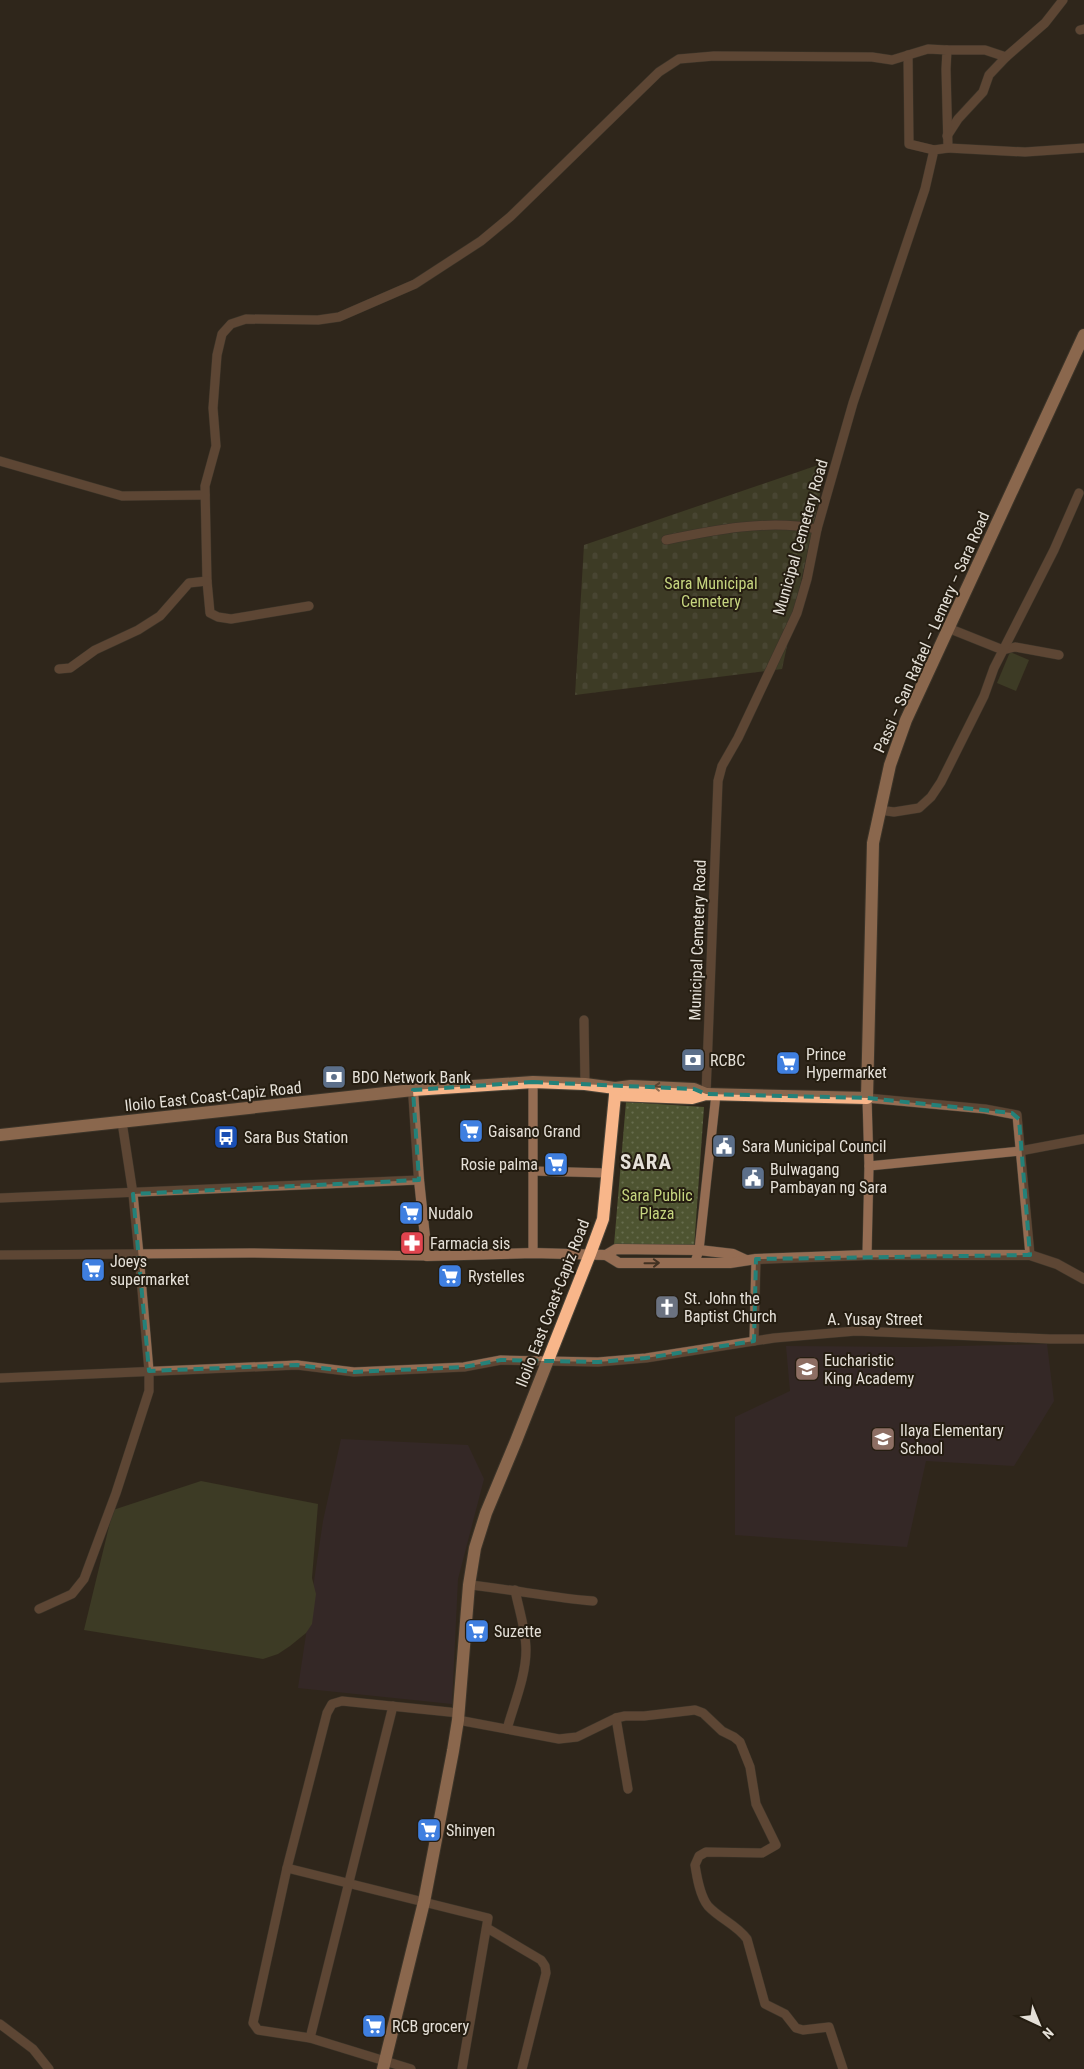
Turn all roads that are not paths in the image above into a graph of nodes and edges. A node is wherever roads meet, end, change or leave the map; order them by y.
1 (1062, 0) edge
2 (947, 50) junction
3 (908, 55) junction
4 (1006, 57) junction
5 (947, 136) junction
6 (948, 148) junction
7 (1084, 148) edge
8 (934, 150) junction
9 (1084, 334) edge
10 (0, 461) edge
11 (1079, 493) dead end
12 (205, 495) junction
13 (817, 529) junction
14 (666, 540) dead end
15 (207, 581) junction
16 (309, 606) dead end
17 (948, 628) junction
18 (1003, 650) junction
19 (1060, 655) dead end
20 (59, 669) dead end
21 (879, 810) junction
22 (584, 1020) dead end
23 (533, 1082) junction
24 (586, 1084) junction
25 (413, 1090) junction
26 (615, 1091) junction
27 (711, 1094) junction
28 (867, 1098) junction
29 (122, 1122) junction
30 (0, 1135) edge
31 (1084, 1139) edge
32 (1020, 1151) junction
33 (869, 1166) junction
34 (533, 1171) junction
35 (607, 1173) junction
36 (419, 1180) junction
37 (133, 1194) junction
38 (0, 1198) edge
39 (699, 1250) junction
40 (533, 1254) junction
41 (590, 1254) junction
42 (606, 1254) junction
43 (0, 1255) edge
44 (139, 1255) junction
45 (867, 1255) junction
46 (1030, 1255) junction
47 (427, 1256) junction
48 (751, 1259) junction
49 (695, 1262) junction
50 (1084, 1280) edge
51 (1084, 1339) edge
52 (754, 1341) junction
53 (547, 1362) junction
54 (149, 1371) junction
55 (0, 1378) edge
56 (469, 1585) junction
57 (514, 1590) junction
58 (593, 1601) dead end
59 (39, 1608) dead end
60 (393, 1706) junction
61 (458, 1717) junction
62 (616, 1718) junction
63 (507, 1729) junction
64 (628, 1789) dead end
65 (287, 1868) junction
66 (349, 1883) junction
67 (424, 1902) junction
68 (486, 1928) junction
69 (0, 2024) edge
70 (310, 2038) junction
71 (384, 2065) edge
72 (49, 2069) edge
73 (411, 2069) edge
74 (462, 2069) edge
75 (522, 2069) edge
76 (843, 2069) edge

1 - 4 street
2 - 3 street
2 - 4 street
2 - 5 street
3 - 8 street
3 - 12 street
4 - 5 street
5 - 6 street
6 - 7 street
6 - 8 street
8 - 13 street, Municipal Cemetery Road
9 - 17 main road, Passi – San Rafael – Lemery – Sara Road
10 - 12 street
11 - 18 street
12 - 15 street
13 - 14 street
13 - 27 street, Municipal Cemetery Road
15 - 16 street
15 - 20 street
17 - 18 street
17 - 21 main road, Passi – San Rafael – Lemery – Sara Road
18 - 19 street
18 - 21 street
21 - 28 main road, Passi – San Rafael – Lemery – Sara Road
22 - 24 street
23 - 24 main road, Iloilo East Coast-Capiz Road
23 - 25 main road, Iloilo East Coast-Capiz Road
23 - 34 street
24 - 26 main road, Iloilo East Coast-Capiz Road
25 - 29 main road, Iloilo East Coast-Capiz Road
25 - 36 street
26 - 27 main road
26 - 35 main road, Iloilo East Coast-Capiz Road
27 - 28 main road
27 - 39 street, Municipal Cemetery Road
28 - 32 street
28 - 33 street
29 - 30 main road, Iloilo East Coast-Capiz Road
29 - 37 street
31 - 32 street
32 - 33 street
32 - 46 street
33 - 45 street
34 - 35 street
34 - 40 street
35 - 41 main road, Iloilo East Coast-Capiz Road
36 - 37 street
36 - 47 street
37 - 38 street
37 - 44 street
39 - 42 street
39 - 48 street
39 - 49 street, Municipal Cemetery Road
40 - 41 street
40 - 47 street
41 - 42 street
41 - 53 main road, Iloilo East Coast-Capiz Road
42 -> 49 street
43 - 44 street
44 - 47 street
44 - 54 street
45 - 46 street
45 - 48 street
46 - 50 street
48 - 49 street
48 - 52 street
51 - 52 street, A. Yusay Street
52 - 53 street, A. Yusay Street
53 - 54 street, A. Yusay Street
53 - 56 main road, Iloilo East Coast-Capiz Road
54 - 55 street, A. Yusay Street
54 - 59 street
56 - 57 street
56 - 61 main road, Iloilo East Coast-Capiz Road
57 - 58 street
57 - 63 street
60 - 61 street
60 - 65 street
60 - 66 street
61 - 63 street
61 - 67 main road, Iloilo East Coast-Capiz Road
62 - 63 street
62 - 64 street
62 - 76 street
65 - 66 street
65 - 70 street
66 - 67 street
66 - 70 street
67 - 68 street
67 - 71 main road, Iloilo East Coast-Capiz Road
68 - 74 street
68 - 75 street
69 - 72 street
70 - 71 street
71 - 73 street

